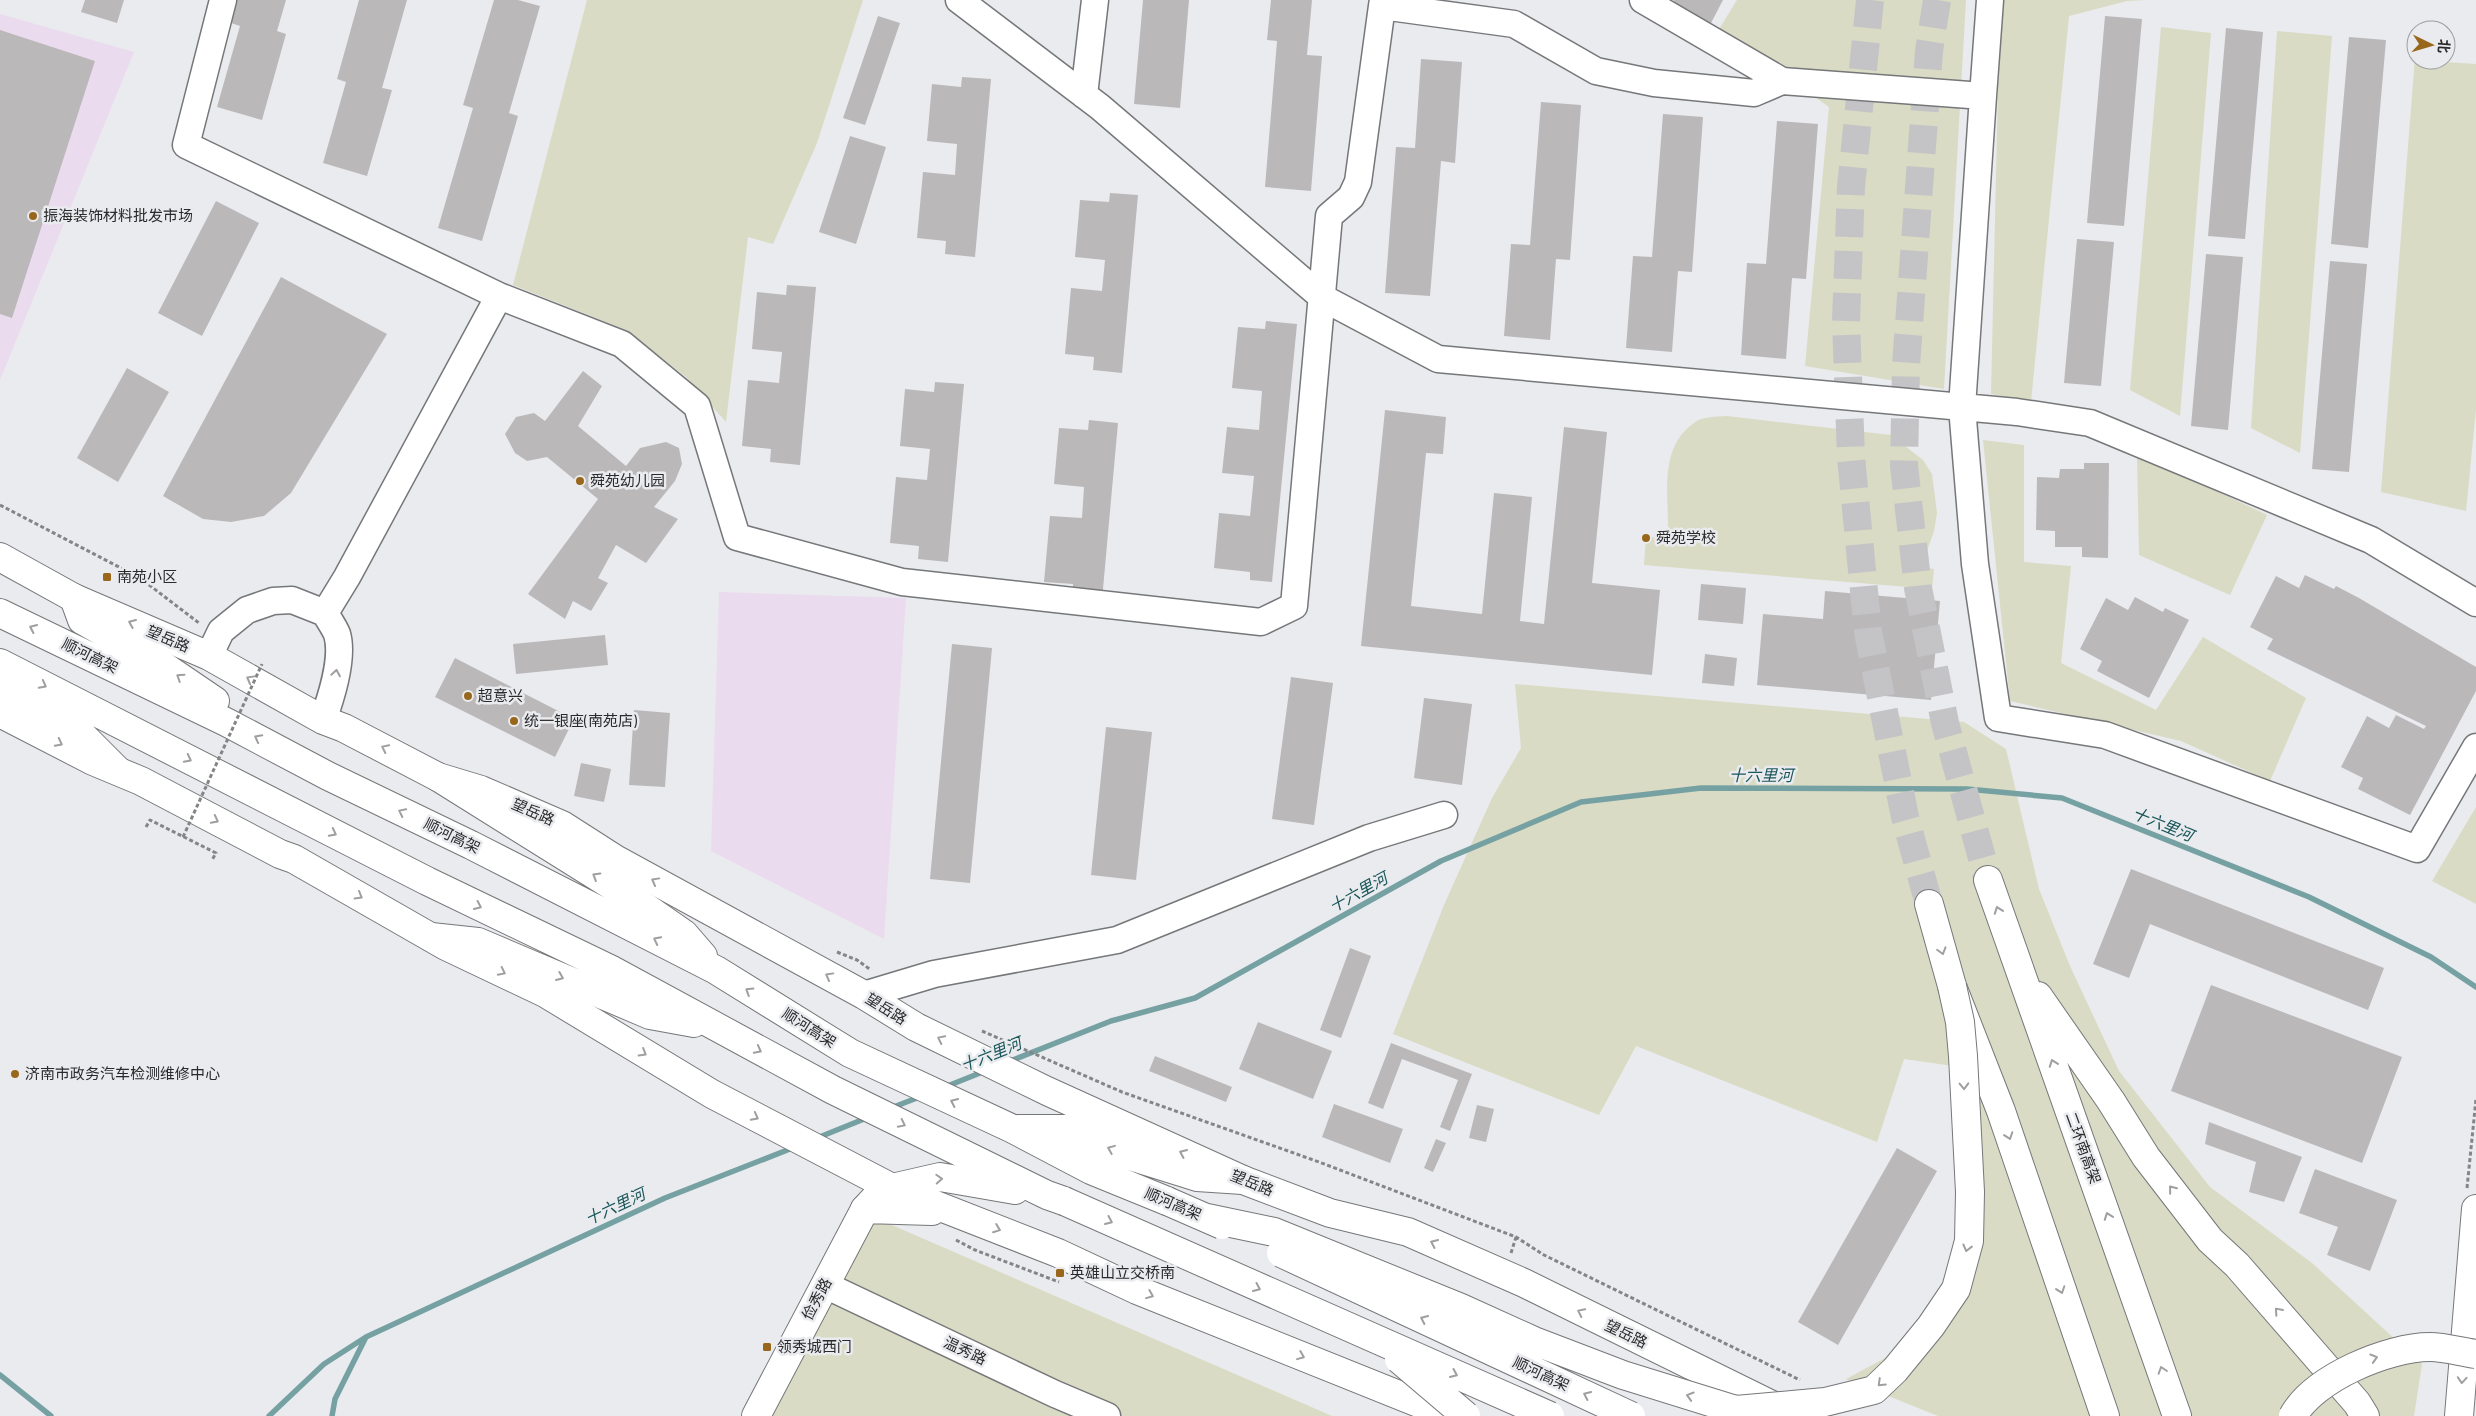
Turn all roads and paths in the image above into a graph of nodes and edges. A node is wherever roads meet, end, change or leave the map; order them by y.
1 (223, 0) edge
2 (959, 0) edge
3 (1095, 0) edge
4 (1643, 0) edge
5 (1990, 0) edge
6 (1383, 3) edge
7 (1782, 81) junction
8 (1084, 95) junction
9 (1982, 96) junction
10 (499, 296) junction
11 (1323, 298) junction
12 (1962, 407) junction
13 (0, 557) edge
14 (74, 598) junction
15 (2476, 603) edge
16 (0, 613) edge
17 (325, 613) junction
18 (209, 656) junction
19 (0, 663) edge
20 (262, 664) dead end
21 (0, 687) edge
22 (0, 712) edge
23 (323, 720) junction
24 (226, 722) junction
25 (2476, 747) edge
26 (118, 770) junction
27 (438, 777) junction
28 (1444, 815) dead end
29 (146, 827) dead end
30 (183, 837) junction
31 (212, 860) dead end
32 (1988, 880) tunnel mouth
33 (1929, 904) tunnel mouth
34 (431, 937) junction
35 (716, 970) junction
36 (2022, 975) junction
37 (1952, 986) junction
38 (864, 995) junction
39 (715, 1026) junction
40 (977, 1029) dead end
41 (1006, 1126) junction
42 (830, 1157) junction
43 (1243, 1180) junction
44 (892, 1188) junction
45 (1056, 1198) junction
46 (864, 1209) junction
47 (2476, 1209) edge
48 (951, 1211) junction
49 (1206, 1218) junction
50 (825, 1285) junction
51 (2301, 1337) junction
52 (1377, 1340) junction
53 (2476, 1354) edge
54 (1719, 1380) junction
55 (1803, 1381) dead end
56 (756, 1416) edge
57 (1107, 1416) edge
58 (1451, 1416) edge
59 (1466, 1416) edge
60 (1550, 1416) edge
61 (1631, 1416) edge
62 (1719, 1416) edge
63 (1794, 1416) edge
64 (2104, 1416) edge
65 (2177, 1416) edge
66 (2293, 1416) edge
67 (2365, 1416) edge
68 (2386, 1416) edge
69 (2459, 1416) edge

1 - 10 street
2 - 8 street
3 - 8 street
4 - 7 street
5 - 9 street
6 - 7 street
6 - 11 street
7 - 9 street
8 - 11 street
9 - 12 street
10 - 11 street
10 - 17 street
11 - 12 street
12 - 15 street
12 - 25 street
13 - 14 main road, 望岳路
18 -> 14 main road, 望岳路
24 -> 14 main road
24 -> 16 main road, 顺河高架
17 - 18 street
23 -> 17 street
23 -> 18 main road, 望岳路
19 -> 39 main road
20 - 30 path, bridge
21 - 26 main road
22 -> 26 main road
27 -> 23 main road, 望岳路
35 -> 24 main road, 顺河高架
26 -> 34 main road
35 -> 27 main road
38 -> 27 main road, 望岳路
28 - 38 street
29 - 30 path
30 - 31 path
36 -> 32 main road, 二环南高架
33 -> 37 main road
34 -> 39 main road
34 -> 42 main road
41 -> 35 main road, 顺河高架
51 -> 36 main road
65 -> 36 main road, 二环南高架
37 -> 49 main road, bridge
37 -> 64 main road, bridge
43 -> 38 main road, 望岳路
39 -> 45 main road
40 - 55 path
43 -> 41 main road
41 - 49 main road, 顺河高架, bridge
42 - 44 main road
42 - 46 main road
54 -> 43 main road, 望岳路
44 -> 45 main road
44 - 46 main road
44 - 48 main road
45 -> 52 main road, bridge
46 - 48 main road
46 - 50 main road, 俭秀路
47 -> 69 main road
48 -> 58 main road
61 -> 49 main road, 顺河高架, bridge
50 - 56 main road, 俭秀路
50 - 57 street, 温秀路
51 - 67 main road
51 - 68 main road
52 - 59 main road, bridge
52 -> 60 main road, bridge
66 -> 53 main road, bridge
54 - 62 main road
54 - 63 main road, 望岳路

